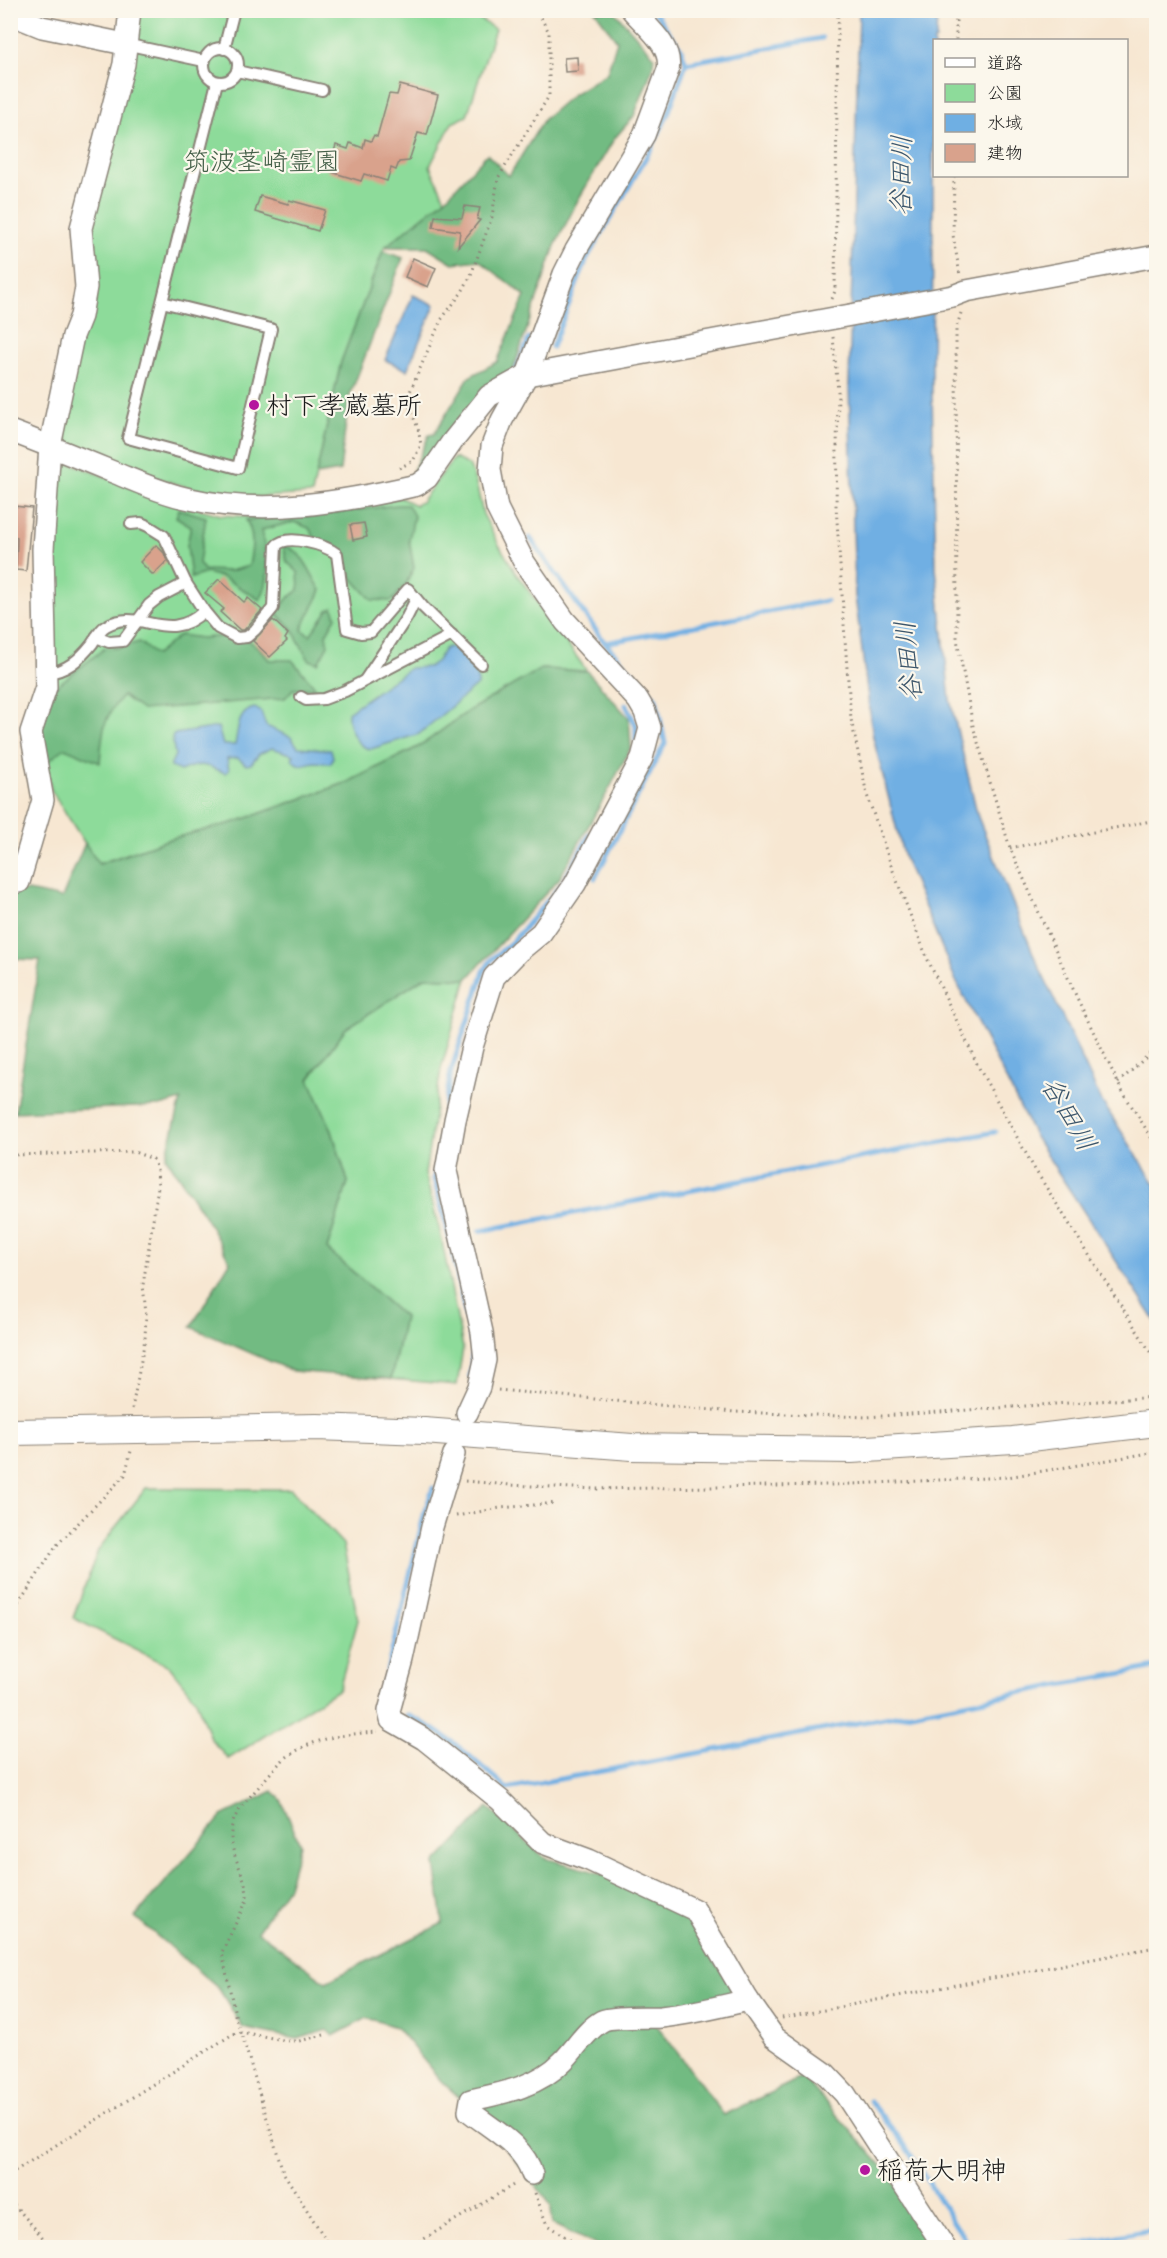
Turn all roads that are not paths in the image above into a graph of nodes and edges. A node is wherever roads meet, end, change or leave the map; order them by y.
1 (130, 10) edge
2 (234, 10) edge
3 (632, 10) edge
4 (10, 15) edge
5 (125, 44) junction
6 (224, 49) junction
7 (204, 61) junction
8 (237, 71) junction
9 (217, 82) junction
10 (322, 90) dead end
11 (1156, 256) edge
12 (162, 302) junction
13 (527, 375) junction
14 (10, 431) edge
15 (50, 446) junction
16 (131, 524) dead end
17 (186, 583) junction
18 (416, 599) junction
19 (204, 612) junction
20 (138, 621) junction
21 (452, 635) junction
22 (96, 637) junction
23 (482, 664) dead end
24 (46, 673) junction
25 (365, 680) junction
26 (301, 697) dead end
27 (10, 882) edge
28 (467, 1413) dead end
29 (1156, 1423) edge
30 (10, 1432) edge
31 (454, 1454) dead end
32 (748, 2000) junction
33 (532, 2174) road end
34 (945, 2247) edge

1 - 5 street
2 - 6 lane
3 - 13 street
4 - 5 street
5 - 7 lane
5 - 15 street
6 - 7 lane
6 - 8 lane
7 - 9 lane
8 - 9 lane
8 - 10 lane
9 - 12 lane
11 - 13 street
12 - 12 lane
13 - 15 street
13 - 28 street
14 - 15 street
15 - 24 street
16 - 17 lane
17 - 19 lane
17 - 20 lane
18 - 19 lane
18 - 21 lane
18 - 25 lane
19 - 20 lane
20 - 22 lane
20 - 22 lane
21 - 23 lane
21 - 25 lane
22 - 24 lane
24 - 27 street
25 - 26 lane
29 - 30 street
31 - 32 street
32 - 33 street
32 - 34 street

